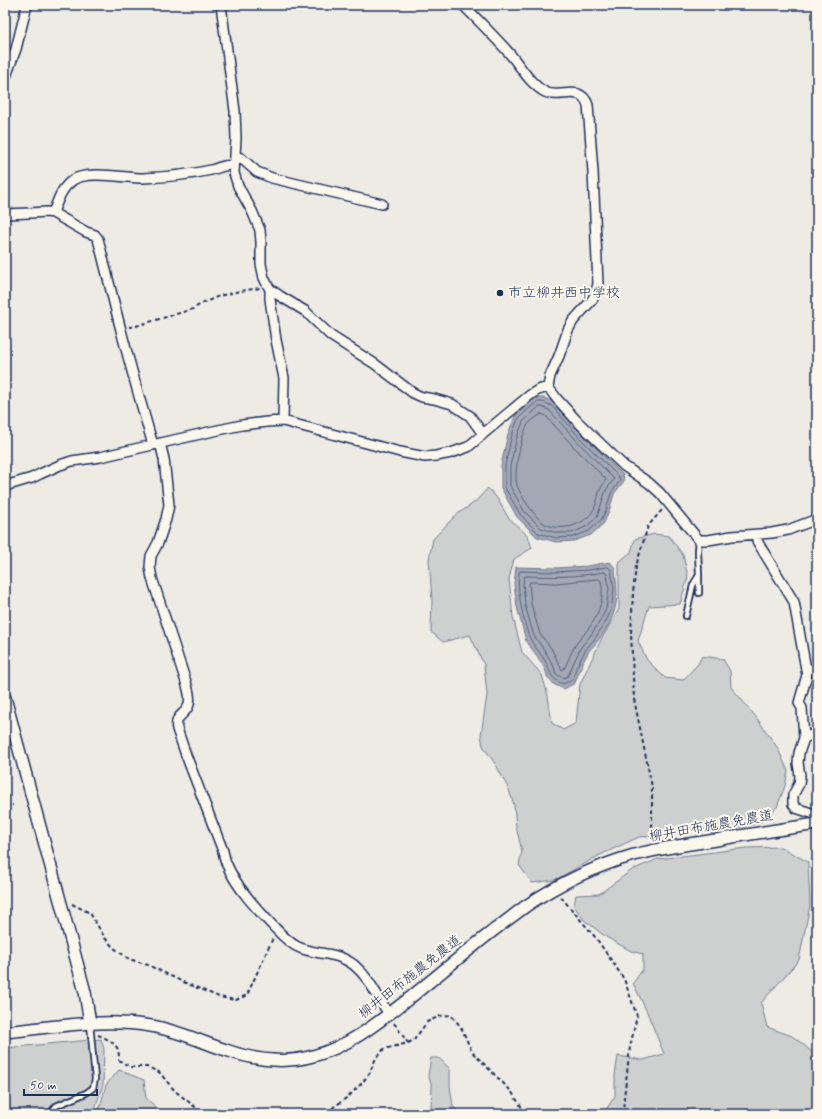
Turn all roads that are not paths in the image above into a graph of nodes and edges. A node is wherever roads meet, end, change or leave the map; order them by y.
1 (27, 5) edge
2 (220, 5) edge
3 (463, 5) edge
4 (5, 79) edge
5 (235, 160) junction
6 (382, 204) dead end
7 (54, 213) junction
8 (5, 214) edge
9 (269, 287) junction
10 (548, 387) junction
11 (283, 421) junction
12 (483, 434) junction
13 (157, 444) junction
14 (5, 486) edge
15 (817, 519) edge
16 (757, 535) junction
17 (699, 540) junction
18 (699, 575) junction
19 (699, 593) dead end
20 (686, 616) dead end
21 (806, 669) junction
22 (817, 669) edge
23 (5, 698) edge
24 (817, 733) edge
25 (804, 738) junction
26 (817, 815) edge
27 (817, 824) edge
28 (389, 1014) junction
29 (91, 1028) junction
30 (5, 1032) edge
31 (50, 1114) edge

1 - 4 street
2 - 5 street
3 - 10 street
5 - 6 street
5 - 7 street
5 - 9 street
7 - 8 street
7 - 13 street
9 - 11 street
9 - 12 street
10 - 12 street
10 - 17 street
11 - 12 street
11 - 13 street
13 - 14 street
13 - 28 street
15 - 16 street
16 - 17 street
16 - 21 street
17 - 18 lane
18 - 19 lane
18 - 20 lane
21 - 22 street
21 - 25 street
23 - 29 street
24 - 25 street
25 - 26 street
27 - 28 street, 柳井田布施農免農道
28 - 29 street, 柳井田布施農免農道
29 - 30 street, 柳井田布施農免農道
29 - 31 lane

